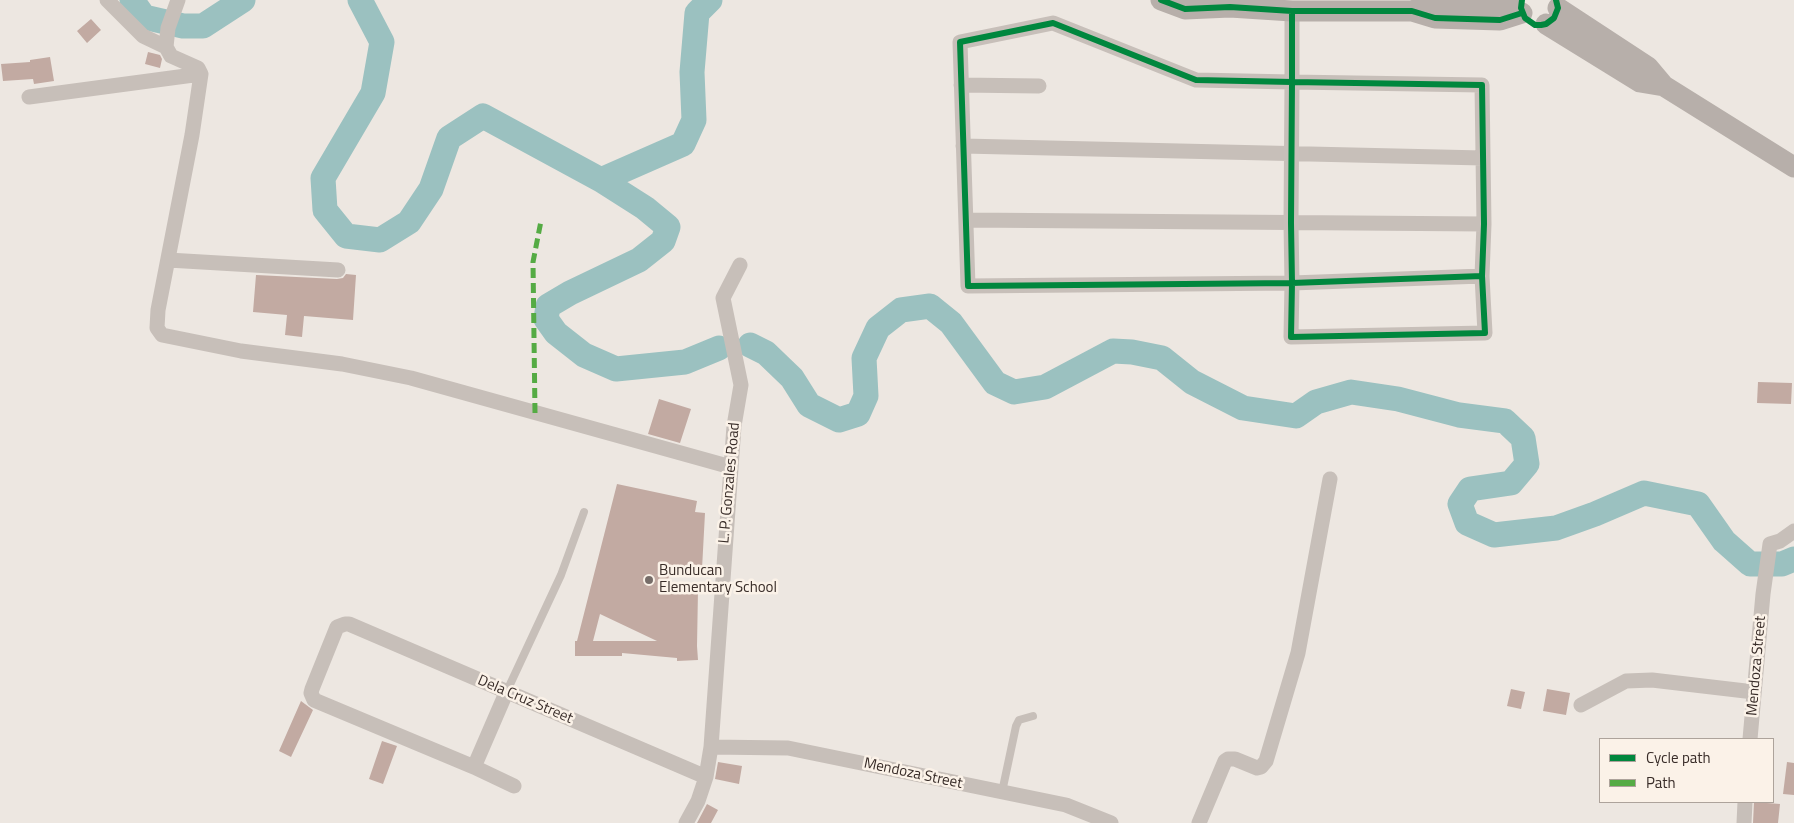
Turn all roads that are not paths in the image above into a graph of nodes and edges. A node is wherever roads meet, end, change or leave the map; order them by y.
1 (107, 0) edge
2 (1161, 0) edge
3 (178, 2) edge
4 (1221, 4) edge
5 (1518, 4) edge
6 (1555, 7) edge
7 (1292, 11) junction
8 (166, 47) junction
9 (201, 74) junction
10 (1292, 82) junction
11 (961, 85) junction
12 (1039, 86) dead end
13 (29, 97) dead end
14 (964, 146) junction
15 (1292, 154) junction
16 (1483, 158) junction
17 (1794, 167) edge
18 (966, 220) junction
19 (1292, 222) junction
20 (1484, 224) junction
21 (168, 260) junction
22 (740, 265) dead end
23 (338, 270) dead end
24 (1482, 276) junction
25 (1292, 282) junction
26 (731, 467) junction
27 (1330, 479) dead end
28 (584, 512) dead end
29 (1794, 531) edge
30 (1754, 692) junction
31 (506, 693) junction
32 (1581, 705) dead end
33 (1033, 716) dead end
34 (1750, 738) edge
35 (712, 747) junction
36 (474, 767) junction
37 (706, 776) junction
38 (514, 786) dead end
39 (1002, 792) junction
40 (1745, 803) edge
41 (686, 823) edge
42 (1112, 823) edge
43 (1200, 823) edge
44 (1744, 823) edge

1 - 8 street
2 - 4 main road
3 - 8 street
4 - 7 main road
5 - 6 main road
5 - 7 main road
6 - 17 main road
7 - 10 street
8 - 9 street
9 - 13 street
9 - 21 street
10 - 11 street
10 - 15 street
10 - 16 street
11 - 12 street
11 - 14 street
14 - 15 street
14 - 18 street
15 - 16 street
15 - 19 street
16 - 20 street
18 - 19 street
18 - 25 street
19 - 20 street
19 - 25 street
20 - 24 street
21 - 23 street
21 - 26 street
22 - 26 street, L. P. Gonzales Road
24 - 25 street
24 - 25 street
26 - 35 street, L. P. Gonzales Road
27 - 43 street
28 - 31 lane
29 - 30 street, Mendoza Street
30 - 32 street
30 - 34 street, Mendoza Street
31 - 36 street
31 - 36 street, Dela Cruz Street
31 - 37 street, Dela Cruz Street
33 - 39 lane
35 - 37 street, L. P. Gonzales Road
35 - 39 street, Mendoza Street
36 - 38 street
37 - 41 street, L. P. Gonzales Road
39 - 42 street, Mendoza Street
40 - 44 street

